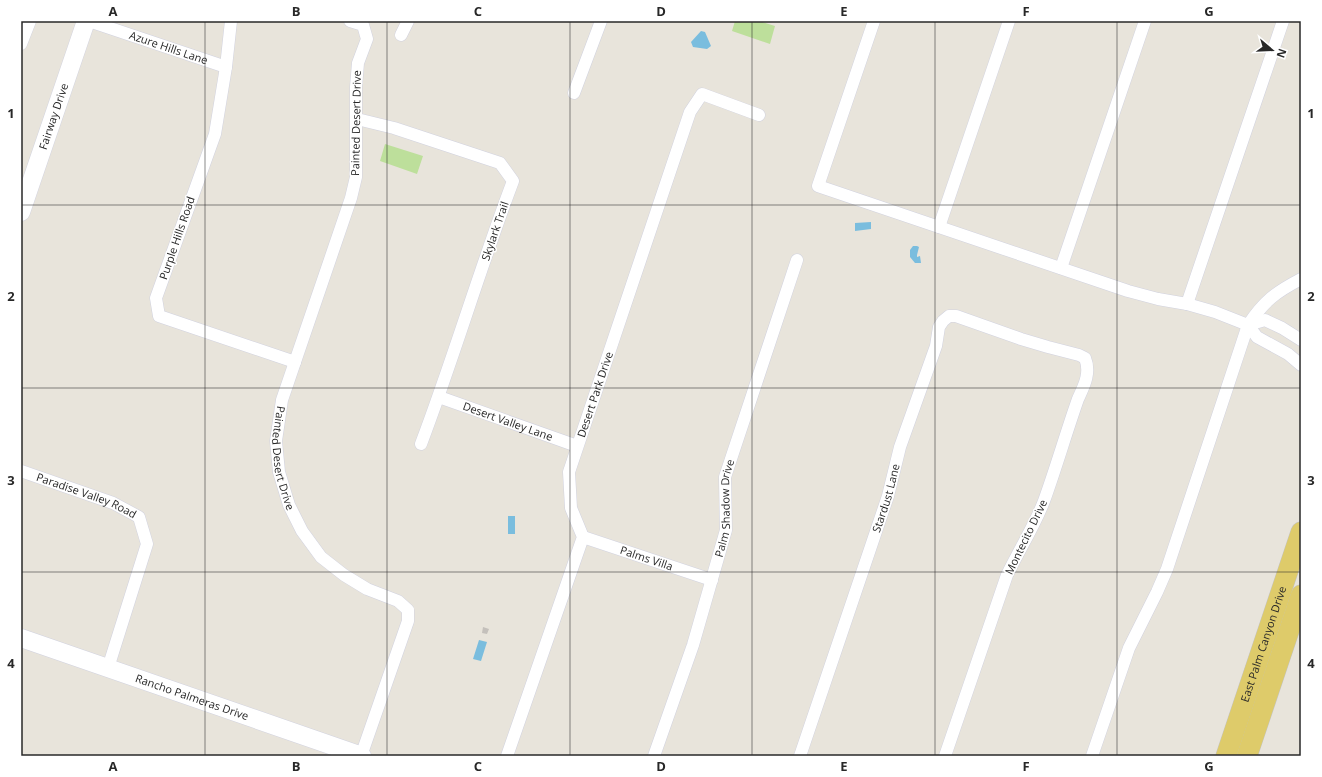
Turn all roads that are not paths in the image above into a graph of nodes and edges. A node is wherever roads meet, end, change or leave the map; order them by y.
1 (30, 21) edge
2 (86, 21) edge
3 (89, 21) edge
4 (231, 21) edge
5 (350, 21) edge
6 (408, 21) edge
7 (601, 21) edge
8 (874, 21) edge
9 (1009, 21) edge
10 (1145, 21) edge
11 (1283, 21) edge
12 (401, 35) dead end
13 (21, 44) edge
14 (226, 67) junction
15 (574, 93) dead end
16 (759, 115) dead end
17 (357, 119) junction
18 (21, 212) edge
19 (939, 227) junction
20 (797, 260) dead end
21 (1061, 268) junction
22 (1301, 279) edge
23 (1187, 304) junction
24 (1248, 325) junction
25 (1021, 339) joint
26 (1301, 340) edge
27 (295, 362) junction
28 (1301, 365) edge
29 (439, 397) junction
30 (421, 444) dead end
31 (577, 446) junction
32 (21, 471) edge
33 (1301, 532) edge
34 (583, 536) junction
35 (712, 580) junction
36 (1301, 595) edge
37 (21, 638) edge
38 (108, 668) junction
39 (361, 756) edge
40 (507, 756) edge
41 (654, 756) edge
42 (800, 756) edge
43 (945, 756) edge
44 (1092, 756) edge
45 (1226, 756) edge
46 (1247, 756) edge

1 - 13 street
2 - 18 street, Fairway Drive
3 - 14 street, Azure Hills Lane
4 - 14 street, Purple Hills Road
5 - 17 street, Painted Desert Drive
6 - 12 street
7 - 15 street
8 - 19 street
9 - 19 street
10 - 21 street
11 - 23 street
14 - 27 street, Purple Hills Road
16 - 31 street, Desert Park Drive
17 - 27 street, Painted Desert Drive
17 - 29 street, Skylark Trail
19 - 21 street
20 - 35 street, Palm Shadow Drive
21 - 23 street
22 - 24 street
23 - 24 street
24 - 26 street
24 - 28 street
24 - 44 street
25 - 42 street, Stardust Lane
25 - 43 street, Montecito Drive
27 - 39 street, Painted Desert Drive
29 - 30 street, Skylark Trail
29 - 31 street, Desert Valley Lane
31 - 34 street, Desert Park Drive
32 - 38 street, Paradise Valley Road
33 - 45 main road, East Palm Canyon Drive
34 - 35 street, Palms Villa
34 - 40 street
35 - 41 street, Palm Shadow Drive
36 - 46 main road, East Palm Canyon Drive
37 - 38 street, Rancho Palmeras Drive
38 - 39 street, Rancho Palmeras Drive

